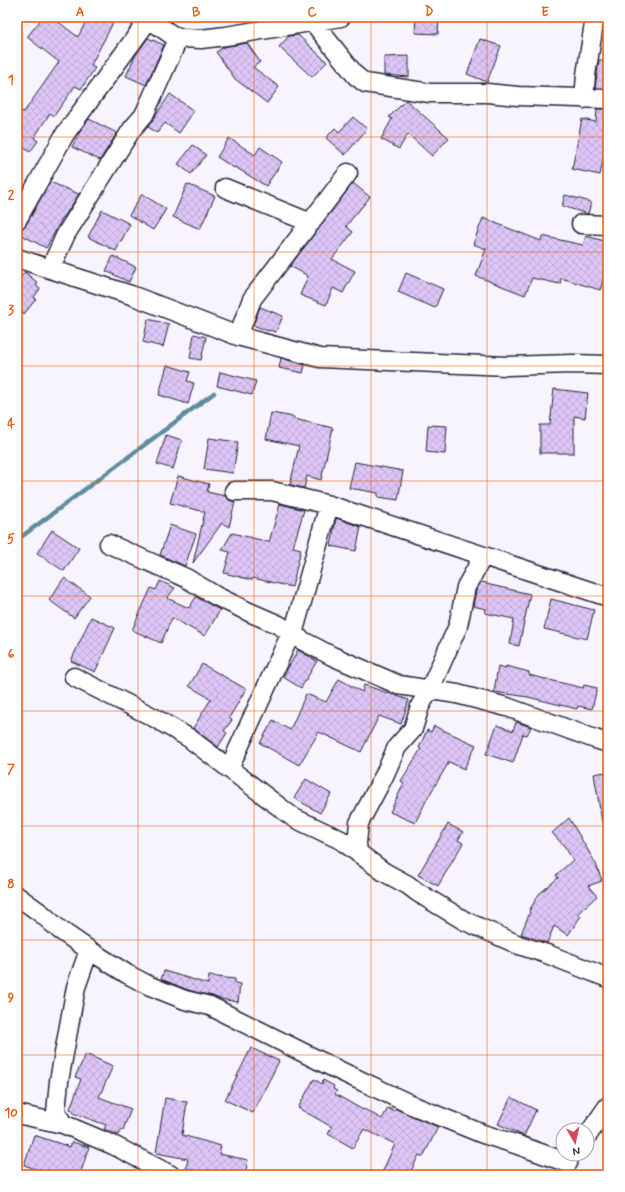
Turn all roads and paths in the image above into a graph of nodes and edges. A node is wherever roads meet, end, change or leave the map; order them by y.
1 (342, 17) edge
2 (595, 17) edge
3 (148, 18) edge
4 (313, 22) junction
5 (179, 37) junction
6 (584, 99) junction
7 (608, 99) edge
8 (348, 173) dead end
9 (225, 188) dead end
10 (17, 220) edge
11 (311, 222) junction
12 (581, 224) dead end
13 (608, 225) edge
14 (17, 258) edge
15 (50, 269) junction
16 (238, 336) junction
17 (608, 365) edge
18 (234, 491) dead end
19 (329, 505) junction
20 (110, 544) dead end
21 (483, 556) junction
22 (608, 597) edge
23 (293, 634) junction
24 (74, 676) dead end
25 (430, 689) junction
26 (608, 743) edge
27 (229, 769) junction
28 (358, 853) junction
29 (17, 896) edge
30 (88, 950) junction
31 (608, 978) edge
32 (608, 1106) edge
33 (17, 1114) edge
34 (63, 1124) junction
35 (595, 1125) edge
36 (567, 1164) edge
37 (171, 1175) edge

1 - 4 street
2 - 6 street
3 - 5 street
3 - 10 street
4 - 5 street
4 - 6 street
5 - 15 street
6 - 7 street
8 - 11 street
9 - 11 street
11 - 16 street
12 - 13 street
14 - 15 street
15 - 16 street
16 - 17 street
18 - 19 street
19 - 21 street
19 - 23 street
20 - 23 street
21 - 22 street
21 - 25 street
23 - 25 street
23 - 27 street
24 - 27 street
25 - 26 street
25 - 28 street
27 - 28 street
28 - 31 street
29 - 30 street
30 - 34 street
30 - 36 street
32 - 35 street
33 - 34 street
34 - 37 street

